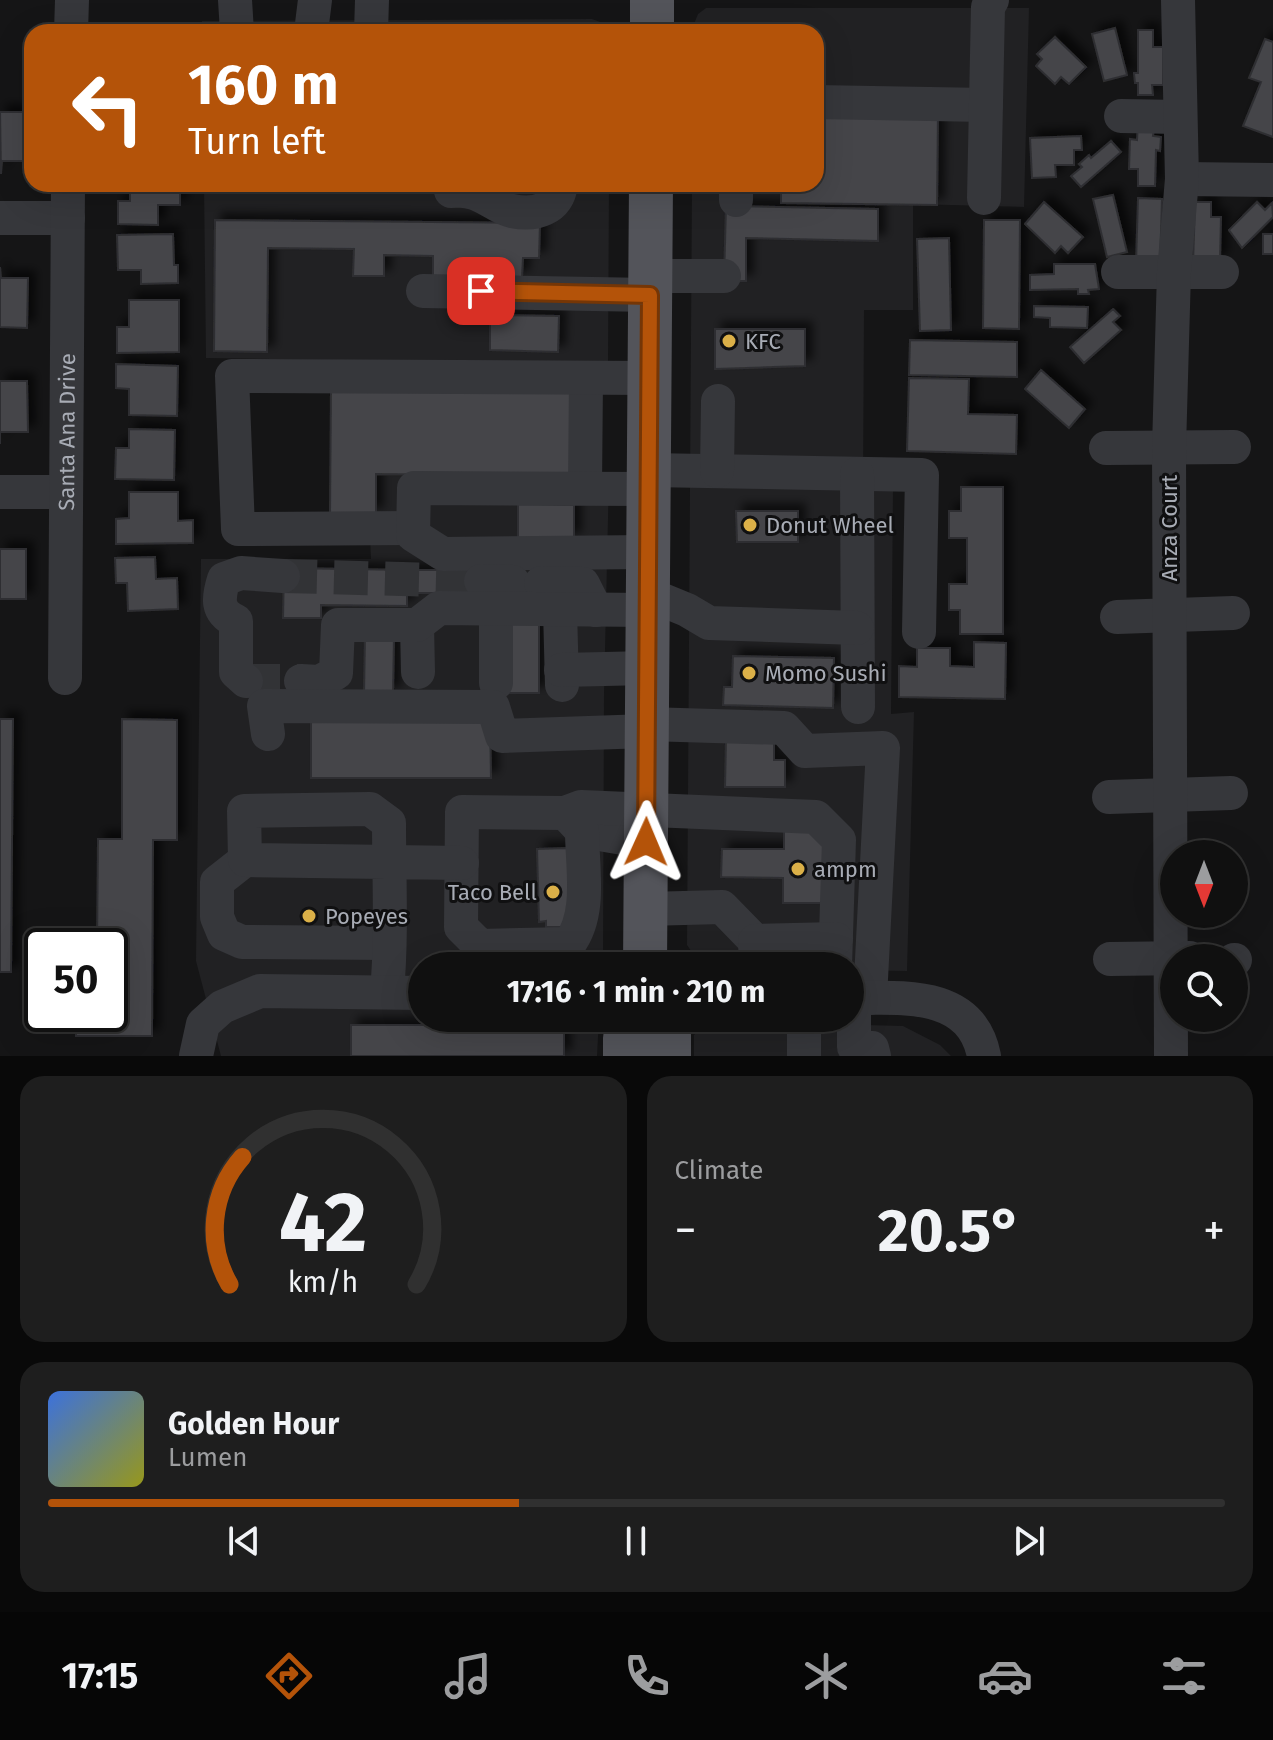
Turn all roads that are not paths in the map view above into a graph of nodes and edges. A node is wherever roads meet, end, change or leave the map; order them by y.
1 (72, 0) edge
2 (235, 0) edge
3 (315, 0) edge
4 (372, 0) edge
5 (652, 0) edge
6 (992, 0) edge
7 (1178, 0) edge
8 (71, 24) edge
9 (236, 24) edge
10 (312, 24) edge
11 (371, 24) edge
12 (652, 24) edge
13 (824, 102) edge
14 (986, 105) junction
15 (1121, 116) dead end
16 (1180, 117) junction
17 (1182, 179) junction
18 (1273, 180) edge
19 (68, 192) edge
20 (472, 192) edge
21 (560, 192) edge
22 (651, 192) edge
23 (984, 198) dead end
24 (0, 218) edge
25 (68, 218) junction
26 (1118, 272) dead end
27 (1174, 272) junction
28 (1222, 272) dead end
29 (724, 276) dead end
30 (650, 285) junction
31 (423, 291) dead end
32 (650, 378) junction
33 (586, 379) junction
34 (718, 401) dead end
35 (1234, 447) dead end
36 (1106, 448) dead end
37 (1169, 448) junction
38 (717, 471) junction
39 (857, 474) junction
40 (649, 479) junction
41 (585, 488) junction
42 (0, 492) edge
43 (65, 492) junction
44 (413, 528) junction
45 (649, 552) junction
46 (283, 576) tunnel mouth
47 (518, 593) junction
48 (648, 602) junction
49 (1233, 613) dead end
50 (1169, 615) junction
51 (1117, 617) dead end
52 (417, 625) junction
53 (857, 628) junction
54 (919, 632) dead end
55 (648, 668) junction
56 (418, 672) dead end
57 (65, 678) dead end
58 (246, 681) dead end
59 (301, 681) tunnel mouth
60 (496, 683) dead end
61 (858, 707) dead end
62 (647, 728) junction
63 (268, 734) dead end
64 (1231, 793) dead end
65 (1170, 794) junction
66 (1109, 797) dead end
67 (574, 822) junction
68 (647, 826) junction
69 (245, 860) junction
70 (389, 861) junction
71 (462, 863) junction
72 (646, 909) junction
73 (389, 943) junction
74 (1180, 944) edge
75 (645, 952) edge
76 (755, 952) edge
77 (836, 952) edge
78 (863, 952) edge
79 (1160, 958) edge
80 (1110, 959) dead end
81 (387, 992) junction
82 (408, 993) edge
83 (864, 998) edge
84 (628, 1032) edge
85 (667, 1032) edge
86 (804, 1032) edge
87 (855, 1032) edge
88 (1173, 1032) edge
89 (196, 1056) edge
90 (625, 1056) edge
91 (669, 1056) edge
92 (804, 1056) edge
93 (874, 1056) edge
94 (984, 1056) edge
95 (1171, 1056) edge

1 - 8 street
2 - 9 street
3 - 10 street
4 - 11 street
5 - 12 main road
6 - 14 street
7 - 16 street, Anza Court
13 - 14 street
14 - 23 street
15 - 16 street
16 - 17 street, Anza Court
17 - 18 street
17 - 27 street, Anza Court
19 - 25 street, Santa Ana Drive
20 - 21 street
22 - 30 main road
24 - 25 street
25 - 43 street, Santa Ana Drive
26 - 27 street
27 - 28 street
27 - 37 street, Anza Court
29 - 30 street
30 - 31 street
30 - 32 main road
32 - 33 street
32 - 40 main road
33 - 41 street
33 - 44 street
34 - 38 street
35 - 37 street
36 - 37 street
37 - 50 street, Anza Court
38 - 39 street
38 - 40 street
39 - 53 street
39 - 54 street
40 - 41 street
40 - 45 main road
41 - 44 street
42 - 43 street
43 - 57 street, Santa Ana Drive
44 - 45 street
45 - 48 main road
46 - 58 street
47 - 48 street
47 - 52 street
47 - 55 street
47 - 60 street
48 - 53 street
48 - 55 main road
49 - 50 street
50 - 51 street
50 - 65 street, Anza Court
52 - 56 street
52 - 59 street
53 - 61 street
55 - 62 main road
62 - 63 street
62 - 68 main road
62 - 78 street
64 - 65 street
65 - 66 street
65 - 74 street, Anza Court
67 - 68 street
67 - 71 street
67 - 71 street
68 - 72 main road
68 - 77 street
69 - 70 street
69 - 70 street
69 - 73 street
70 - 71 street
70 - 73 street
72 - 75 main road
72 - 76 street
73 - 81 street
79 - 80 street
81 - 82 street
81 - 89 street
83 - 94 street
84 - 90 main road
85 - 91 main road
86 - 92 street
87 - 93 street
88 - 95 street, Anza Court

